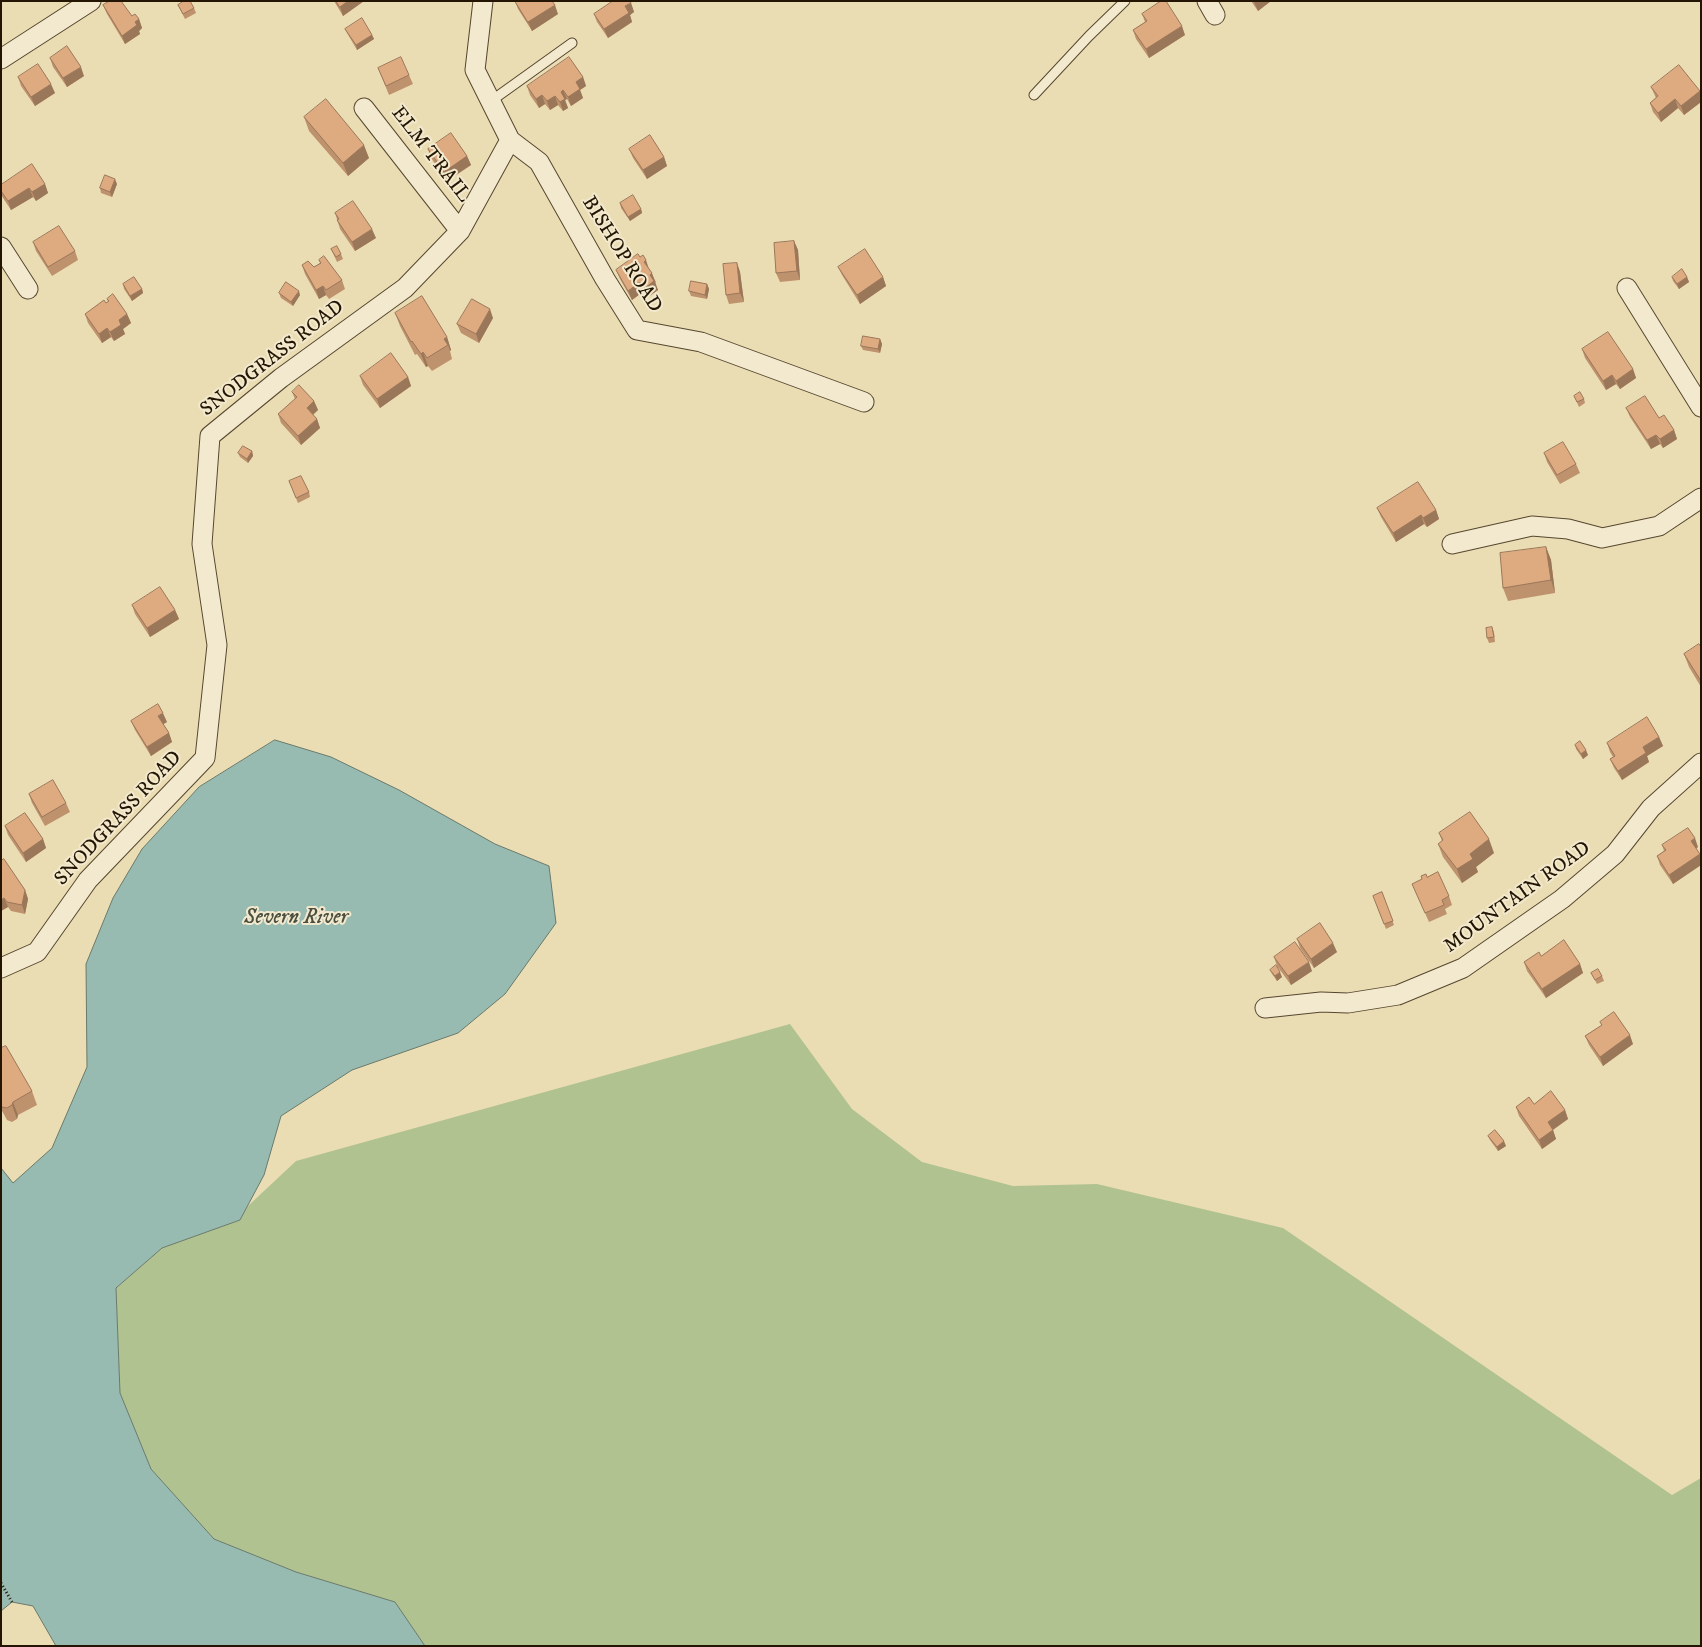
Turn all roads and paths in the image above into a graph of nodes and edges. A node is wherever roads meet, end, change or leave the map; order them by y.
1 (91, 1) edge
2 (483, 1) edge
3 (1125, 1) edge
4 (67, 8) edge
5 (572, 43) dead end
6 (1, 59) edge
7 (1034, 95) dead end
8 (491, 100) junction
9 (364, 108) dead end
10 (510, 140) junction
11 (460, 231) junction
12 (1, 247) edge
13 (1627, 288) dead end
14 (28, 289) dead end
15 (864, 402) dead end
16 (1701, 407) edge
17 (1701, 498) edge
18 (1452, 544) dead end
19 (1701, 763) edge
20 (1, 968) edge
21 (1265, 1008) dead end
22 (1, 1583) edge
23 (12, 1602) dead end

1 - 4 street
2 - 8 street
3 - 7 lane
4 - 6 street
5 - 8 lane
8 - 10 street
9 - 11 street, ELM TRAIL
10 - 11 street, SNODGRASS ROAD
10 - 15 street, BISHOP ROAD
11 - 20 street, SNODGRASS ROAD
12 - 14 street
13 - 16 street
17 - 18 street
19 - 21 street, MOUNTAIN ROAD
22 - 23 path

